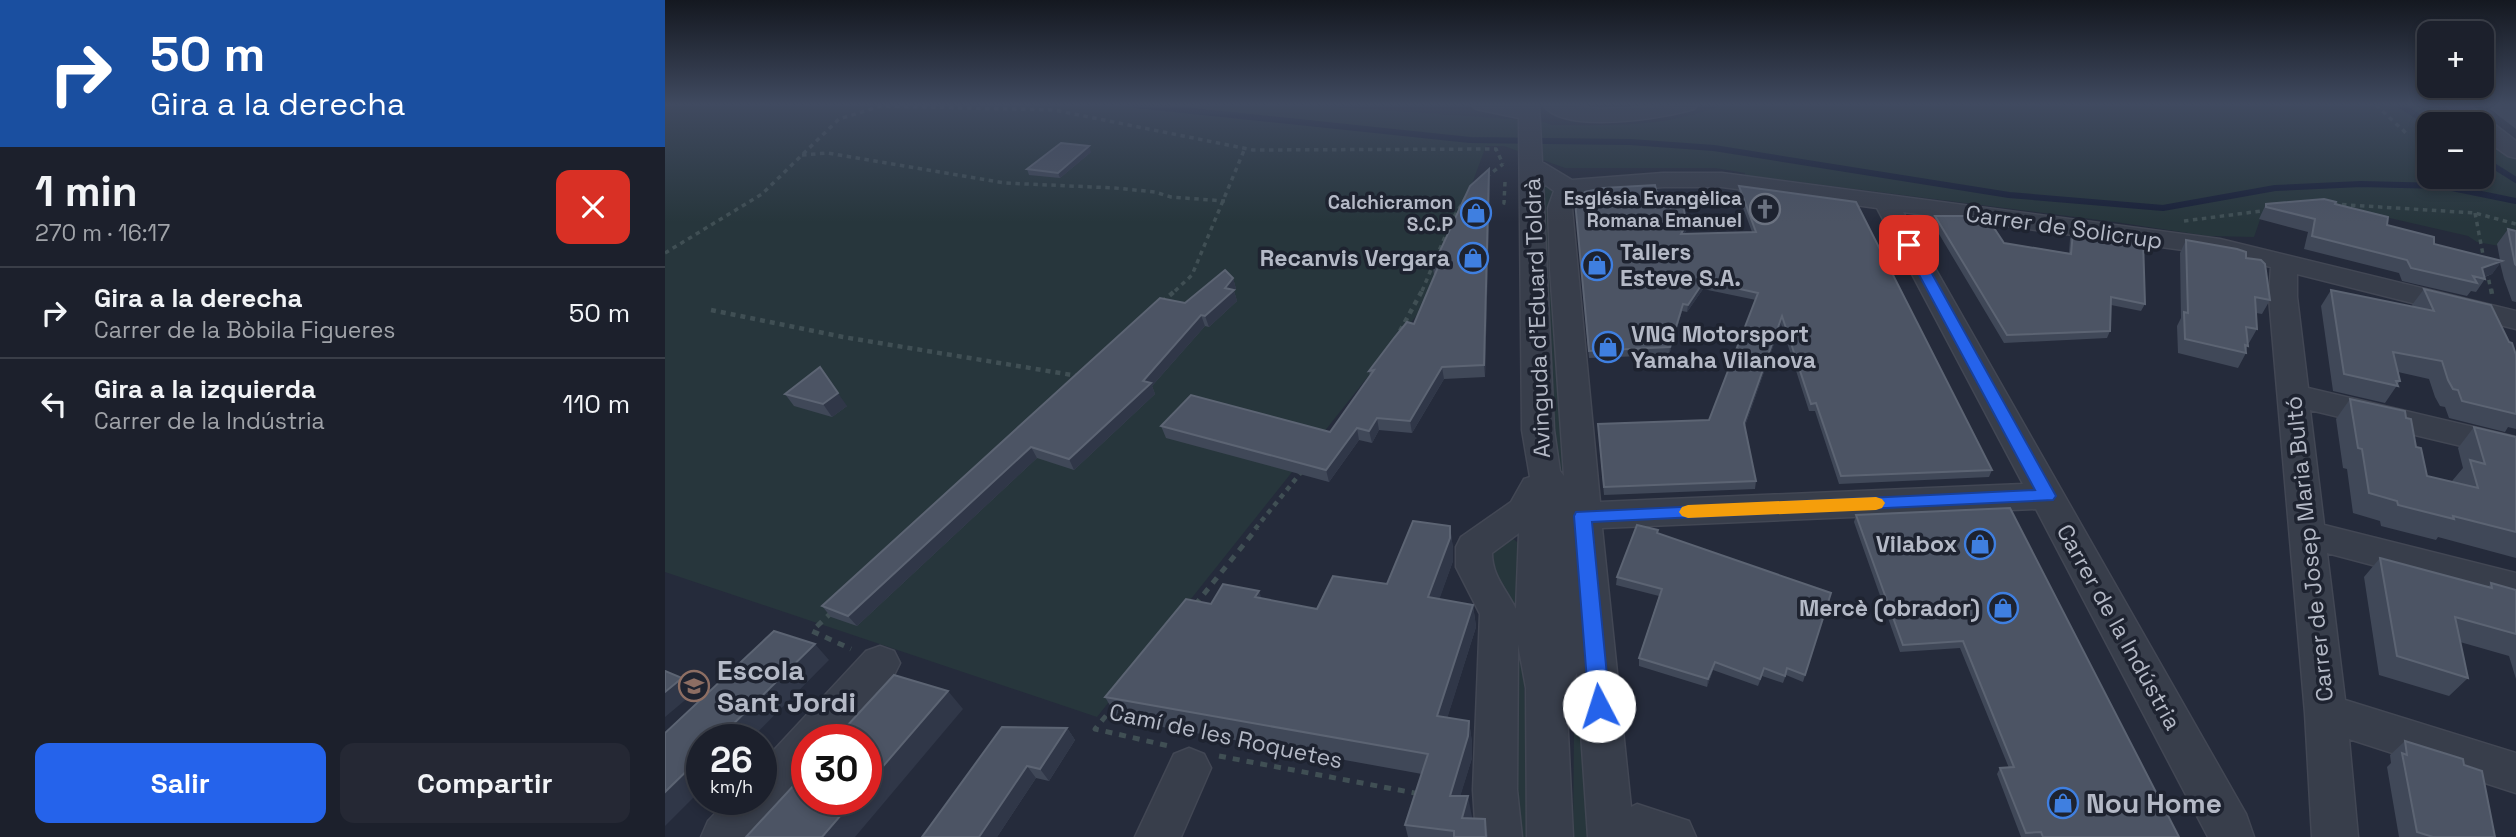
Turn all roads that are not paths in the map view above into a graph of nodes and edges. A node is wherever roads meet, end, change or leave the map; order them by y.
1 (1520, 144) edge
2 (1511, 169) junction
3 (1563, 185) junction
4 (1887, 203) junction
5 (2284, 261) junction
6 (2504, 313) edge
7 (2514, 352) edge
8 (2292, 395) junction
9 (2516, 448) edge
10 (1540, 481) junction
11 (2047, 496) junction
12 (1583, 516) junction
13 (1521, 531) junction
14 (2306, 534) junction
15 (1566, 567) junction
16 (2516, 588) edge
17 (880, 663) road end
18 (1546, 688) junction
19 (2326, 713) junction
20 (825, 724) edge
21 (1190, 756) road end
22 (791, 763) edge
23 (2516, 773) edge
24 (777, 778) edge
25 (744, 815) edge
26 (2234, 835) edge
27 (724, 837) edge
28 (1159, 837) edge
29 (1499, 837) edge
30 (1550, 837) edge
31 (1611, 837) edge
32 (1623, 837) edge
33 (1673, 837) edge
34 (2335, 837) edge

1 - 2 street, Avinguda d'Eduard Toldrà
2 - 3 street, Avinguda d'Eduard Toldrà
2 - 10 street, Avinguda d'Eduard Toldrà
3 - 4 street, Carrer de Solicrup
3 - 12 street, Avinguda d'Eduard Toldrà
4 - 5 street, Carrer de Solicrup
4 - 11 street, Carrer de la Indústria
5 - 6 street, Carrer de Solicrup
5 - 8 street, Carrer de Josep Maria Bultó
6 - 7 street
8 - 9 street
8 - 14 street, Carrer de Josep Maria Bultó
10 - 13 street, Avinguda d'Eduard Toldrà
10 - 15 street, Avinguda d'Eduard Toldrà
11 - 12 street
11 - 26 street, Carrer de la Indústria
12 - 31 street, Avinguda d'Eduard Toldrà
13 - 15 street
13 - 18 street
13 - 29 street, Avinguda d'Eduard Toldrà
14 - 16 street
14 - 19 street, Carrer de Josep Maria Bultó
15 - 18 street, Avinguda d'Eduard Toldrà
17 - 20 street
18 - 30 street
19 - 23 street
19 - 34 street, Carrer de Josep Maria Bultó
21 - 28 street
22 - 24 street
25 - 27 street
32 - 33 street

